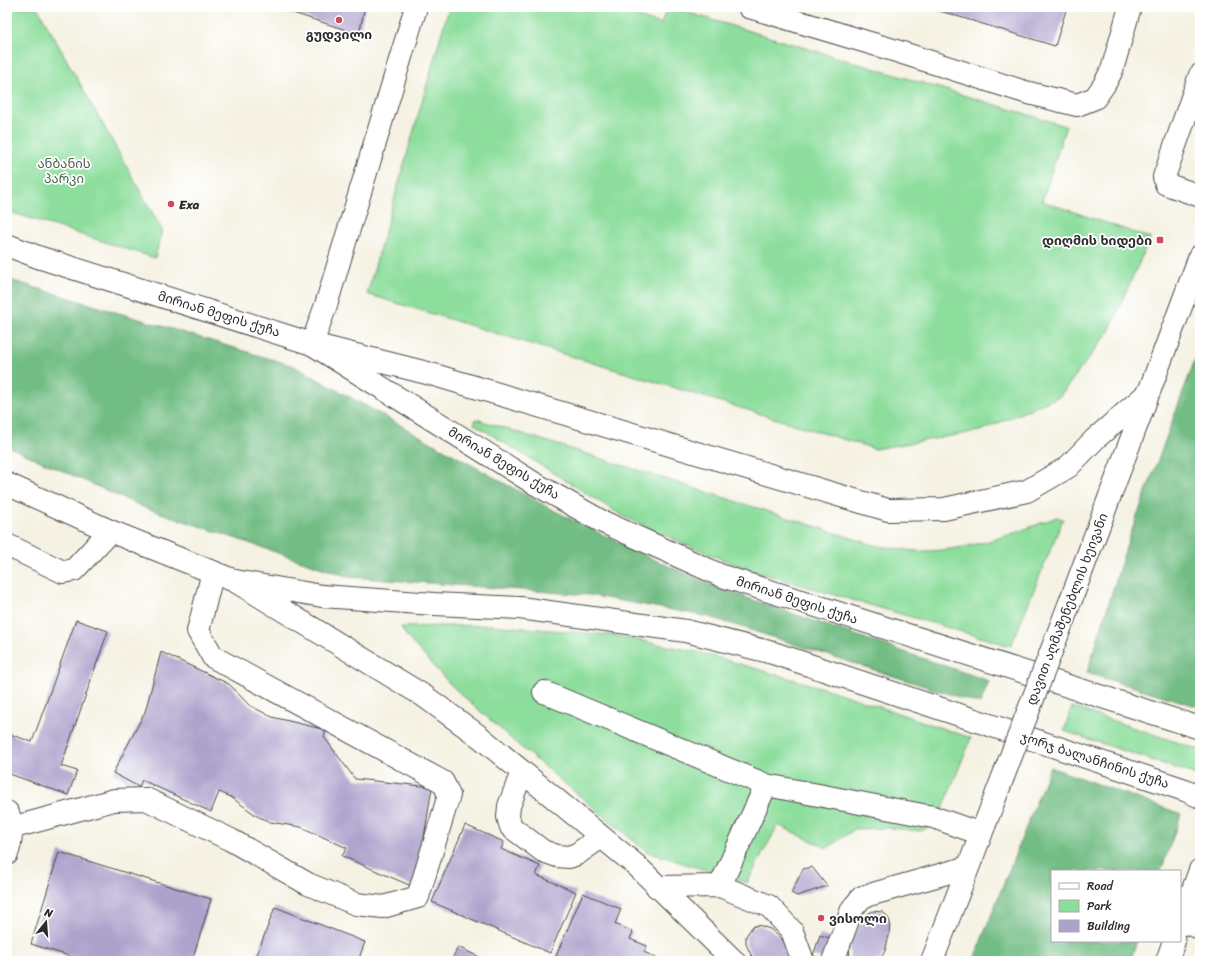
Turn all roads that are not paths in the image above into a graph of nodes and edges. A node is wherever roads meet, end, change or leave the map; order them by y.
1 (416, 7) edge
2 (750, 7) edge
3 (1130, 7) edge
4 (1200, 75) edge
5 (1195, 105) edge
6 (1200, 196) edge
7 (7, 245) edge
8 (7, 252) edge
9 (1200, 256) edge
10 (38, 257) junction
11 (312, 344) junction
12 (1149, 392) junction
13 (7, 484) edge
14 (110, 531) junction
15 (7, 545) edge
16 (213, 572) junction
17 (235, 581) junction
18 (544, 692) dead end
19 (1200, 728) edge
20 (522, 772) junction
21 (766, 785) junction
22 (1200, 797) edge
23 (9, 820) edge
24 (983, 829) junction
25 (601, 837) junction
26 (7, 854) edge
27 (968, 867) junction
28 (1198, 877) edge
29 (720, 886) junction
30 (657, 887) junction
31 (1184, 929) edge
32 (1177, 942) edge
33 (734, 961) edge
34 (803, 961) edge
35 (833, 961) edge
36 (932, 961) edge
37 (1167, 961) edge

1 - 11 main road
2 - 3 main road
4 - 5 main road
5 - 6 main road
7 - 10 main road, მირიან მეფის ქუჩა
8 - 10 main road
9 - 12 main road, დავით აღმაშენებლის ხეივანი
10 - 11 main road, მირიან მეფის ქუჩა
11 - 12 main road
11 - 19 main road, მირიან მეფის ქუჩა
12 - 24 main road, დავით აღმაშენებლის ხეივანი, bridge
13 - 14 main road
14 - 15 main road
14 - 16 main road
16 - 17 main road
16 - 23 main road
17 - 20 main road
17 - 22 main road, ჯორჯ ბალანჩინის ქუჩა
18 - 21 main road
20 - 25 main road
20 - 25 main road
21 - 24 main road
21 - 29 main road
23 - 26 main road
24 - 27 main road, დავით აღმაშენებლის ხეივანი
25 - 30 main road
27 - 35 main road
27 - 36 main road, დავით აღმაშენებლის ხეივანი
28 - 31 main road
29 - 30 main road
29 - 34 main road
30 - 33 main road
32 - 37 main road

